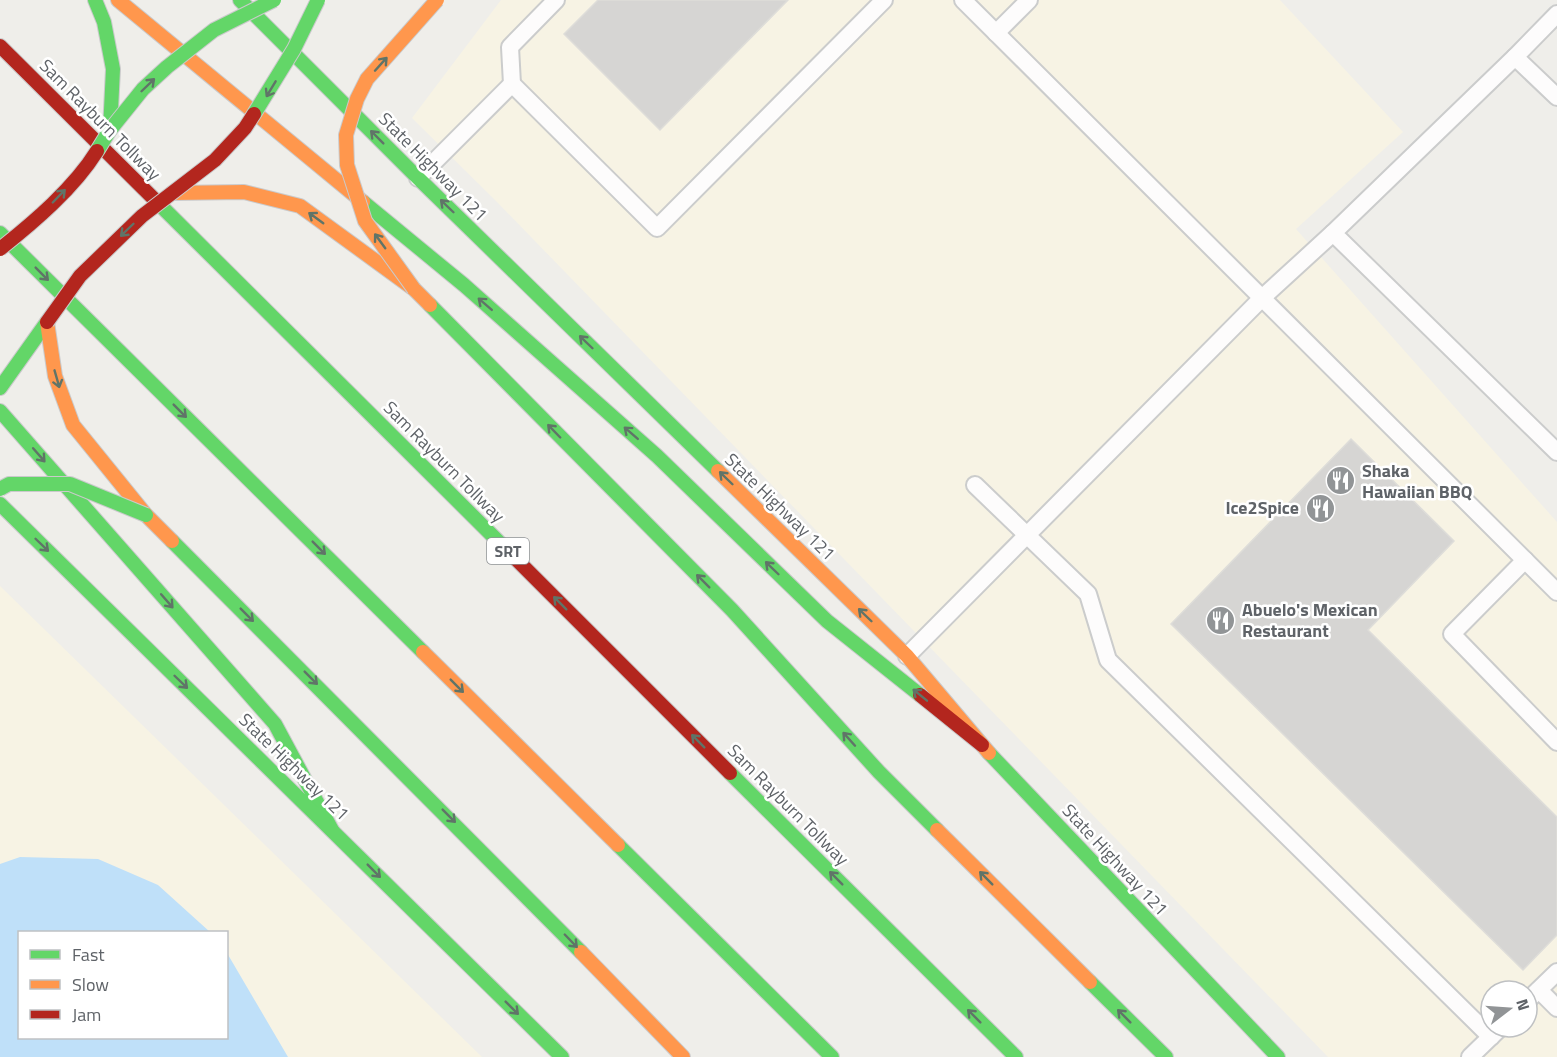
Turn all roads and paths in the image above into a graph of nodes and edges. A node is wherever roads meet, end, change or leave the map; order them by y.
1 (96, 0) edge
2 (118, 0) edge
3 (240, 0) edge
4 (274, 0) edge
5 (318, 0) edge
6 (437, 0) edge
7 (556, 0) edge
8 (884, 0) edge
9 (963, 0) edge
10 (1029, 0) edge
11 (1557, 14) edge
12 (996, 33) junction
13 (0, 46) edge
14 (1515, 57) junction
15 (512, 84) junction
16 (1557, 97) edge
17 (110, 130) junction
18 (418, 178) junction
19 (172, 193) junction
20 (0, 233) edge
21 (1333, 233) junction
22 (0, 249) edge
23 (414, 289) junction
24 (1263, 298) junction
25 (47, 322) junction
26 (0, 388) edge
27 (0, 411) edge
28 (1557, 452) edge
29 (975, 485) dead end
30 (0, 489) edge
31 (0, 504) edge
32 (146, 515) junction
33 (1027, 535) junction
34 (1525, 560) junction
35 (1557, 592) edge
36 (907, 656) junction
37 (1557, 742) edge
38 (982, 745) junction
39 (332, 830) junction
40 (1557, 972) edge
41 (1539, 990) joint
42 (1557, 1008) edge
43 (1479, 1016) edge
44 (1489, 1039) edge
45 (562, 1057) edge
46 (683, 1057) edge
47 (832, 1057) edge
48 (1016, 1057) edge
49 (1166, 1057) edge
50 (1278, 1057) edge
51 (1470, 1057) edge

1 - 17 main road
38 -> 2 main road
18 -> 3 main road, State Highway 121
17 -> 4 main road, bridge
5 -> 19 main road, bridge
23 -> 6 main road, bridge
7 - 15 lane
8 - 15 lane
9 - 12 lane
10 - 12 lane
11 - 14 lane
12 - 24 lane
48 -> 13 main road, Sam Rayburn Tollway / SRT
14 - 16 lane
14 - 21 lane
15 - 18 lane
22 -> 17 main road, bridge
36 -> 18 main road, State Highway 121
23 -> 19 main road, bridge
19 -> 25 main road, bridge
20 -> 47 main road
21 - 24 lane
21 - 28 lane
49 -> 23 main road
24 - 33 lane
24 - 34 lane
25 - 26 main road
25 -> 32 main road
27 -> 39 main road
29 - 33 lane
30 - 32 main road, bridge
31 -> 39 main road, State Highway 121
32 -> 46 main road
33 - 36 lane
33 - 43 lane
34 - 35 lane
34 - 37 lane
36 - 38 main road, State Highway 121
38 - 50 main road, State Highway 121
39 -> 45 main road, State Highway 121
40 - 41 lane
41 - 42 lane
44 - 51 lane

